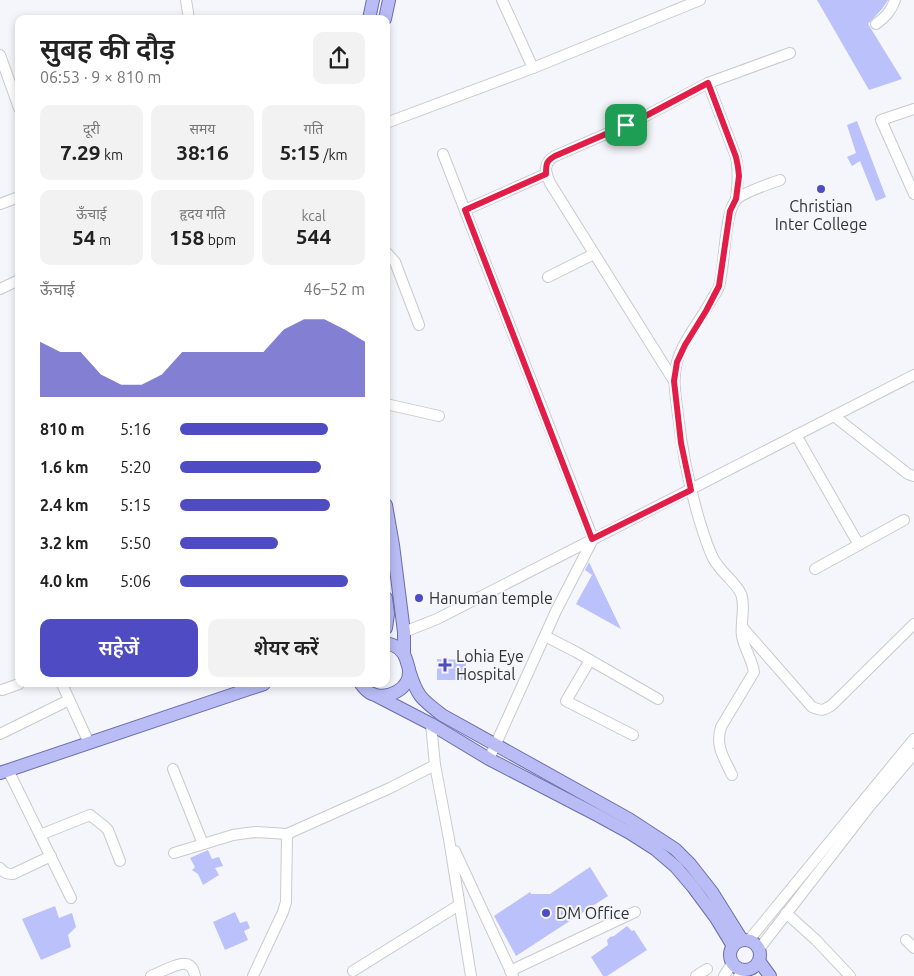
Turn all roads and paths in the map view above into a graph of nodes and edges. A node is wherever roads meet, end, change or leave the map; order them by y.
1 (186, 0) edge
2 (373, 0) edge
3 (389, 0) edge
4 (502, 0) edge
5 (700, 0) edge
6 (895, 0) edge
7 (188, 15) edge
8 (370, 15) edge
9 (386, 15) edge
10 (876, 24) dead end
11 (790, 53) dead end
12 (1, 61) edge
13 (533, 68) junction
14 (708, 83) junction
15 (15, 98) edge
16 (914, 109) edge
17 (390, 122) edge
18 (443, 154) dead end
19 (546, 174) junction
20 (780, 180) dead end
21 (914, 194) edge
22 (15, 199) edge
23 (736, 199) junction
24 (0, 204) edge
25 (465, 210) junction
26 (594, 254) junction
27 (390, 256) edge
28 (548, 277) dead end
29 (15, 282) edge
30 (0, 288) edge
31 (419, 325) dead end
32 (914, 375) edge
33 (674, 381) junction
34 (390, 405) edge
35 (439, 416) dead end
36 (834, 416) junction
37 (796, 435) junction
38 (914, 476) edge
39 (691, 490) junction
40 (904, 520) dead end
41 (390, 528) edge
42 (592, 539) junction
43 (859, 545) junction
44 (815, 569) dead end
45 (914, 624) edge
46 (742, 627) junction
47 (404, 632) junction
48 (545, 636) junction
49 (390, 644) edge
50 (404, 653) junction
51 (590, 660) junction
52 (410, 670) junction
53 (15, 685) edge
54 (63, 687) edge
55 (252, 687) edge
56 (364, 688) edge
57 (2, 690) dead end
58 (658, 699) dead end
59 (69, 700) junction
60 (431, 724) junction
61 (0, 734) edge
62 (633, 735) dead end
63 (914, 739) edge
64 (89, 743) junction
65 (496, 745) junction
66 (914, 754) edge
67 (489, 759) junction
68 (435, 764) junction
69 (173, 769) dead end
70 (4, 772) edge
71 (732, 775) dead end
72 (287, 834) junction
73 (40, 835) junction
74 (449, 839) junction
75 (204, 844) junction
76 (174, 853) dead end
77 (51, 856) junction
78 (120, 861) dead end
79 (0, 868) edge
80 (72, 898) dead end
81 (460, 905) junction
82 (635, 912) dead end
83 (786, 913) junction
84 (906, 940) dead end
85 (742, 942) junction
86 (914, 948) edge
87 (733, 962) junction
88 (751, 967) edge
89 (707, 969) dead end
90 (353, 971) dead end
91 (512, 974) edge
92 (151, 976) edge
93 (195, 976) edge
94 (253, 976) edge
95 (471, 976) edge
96 (696, 976) edge
97 (724, 976) edge
98 (770, 976) edge
99 (850, 976) edge

1 - 7 street
2 - 8 main road
3 - 9 main road
4 - 13 street
5 - 13 street
6 - 10 street
11 - 14 street
12 - 15 street
13 - 17 street
14 - 19 street
14 - 23 street
16 - 21 street
18 - 25 street
19 - 25 street
19 - 26 street
20 - 23 street
22 - 24 street
23 - 33 street
25 - 42 street
26 - 28 street
26 - 33 street
27 - 31 street
29 - 30 street
32 - 36 street
33 - 39 street
34 - 35 street
36 - 37 street
36 - 38 street
37 - 39 street
37 - 43 street
39 - 42 street
39 - 46 street
40 - 43 street
41 - 47 main road
42 - 47 street
42 - 48 street
43 - 44 street
45 - 46 street
46 - 71 street
47 - 50 main road
48 - 51 street
48 - 65 street
49 - 50 main road
50 - 52 main road
51 - 58 street
51 - 62 street
52 - 56 main road
52 - 65 main road
53 - 57 street
54 - 59 street
55 - 64 main road
56 - 60 main road
59 - 61 street
59 - 64 street
60 - 67 main road
60 - 68 street
63 - 85 street
64 - 70 main road
65 - 67 street
65 - 85 main road
66 - 83 street
67 - 85 main road
68 - 72 street
68 - 74 street
69 - 75 street
70 - 73 street
72 - 75 street
72 - 94 street
73 - 77 street
73 - 78 street
74 - 81 street
74 - 91 street
75 - 76 street
77 - 79 street
77 - 80 street
81 - 90 street
81 - 95 street
82 - 91 street
83 - 88 street
83 - 99 street
84 - 86 street
85 - 87 main road
85 - 88 main road
87 - 88 main road
87 - 97 street
88 - 98 main road
89 - 96 street
92 - 93 street

